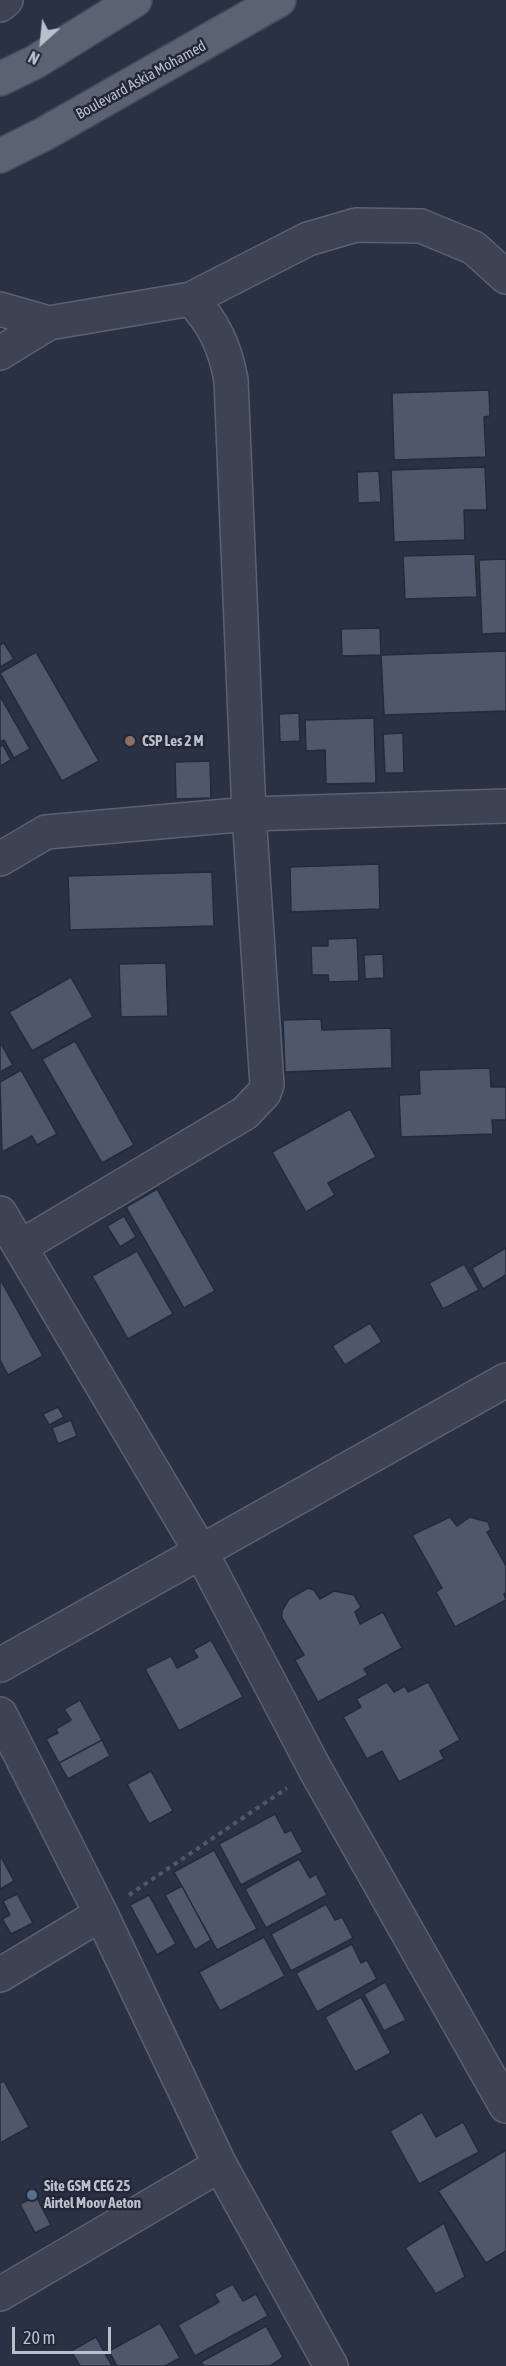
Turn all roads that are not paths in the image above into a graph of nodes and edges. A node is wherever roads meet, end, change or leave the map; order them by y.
1 (6, 0) edge
2 (135, 0) edge
3 (279, 0) edge
4 (0, 5) edge
5 (0, 79) edge
6 (0, 156) edge
7 (506, 277) edge
8 (191, 299) junction
9 (0, 309) edge
10 (49, 323) junction
11 (0, 353) edge
12 (506, 806) edge
13 (249, 814) junction
14 (0, 859) edge
15 (0, 1213) edge
16 (20, 1247) junction
17 (506, 1380) edge
18 (201, 1552) junction
19 (0, 1665) edge
20 (0, 1714) edge
21 (101, 1914) junction
22 (0, 1975) edge
23 (506, 2106) edge
24 (220, 2165) junction
25 (0, 2294) edge
26 (331, 2366) edge

1 - 4 street
2 - 5 main road
3 - 6 main road, Boulevard Askia Mohamed
7 - 8 street
8 - 10 street
8 - 13 street
9 - 10 street
10 - 11 street
12 - 13 street
13 - 14 street
13 - 16 street
15 - 16 street
16 - 18 street
17 - 18 street
18 - 19 street
18 - 23 street
20 - 21 street
21 - 22 street
21 - 24 street
24 - 25 street
24 - 26 street

